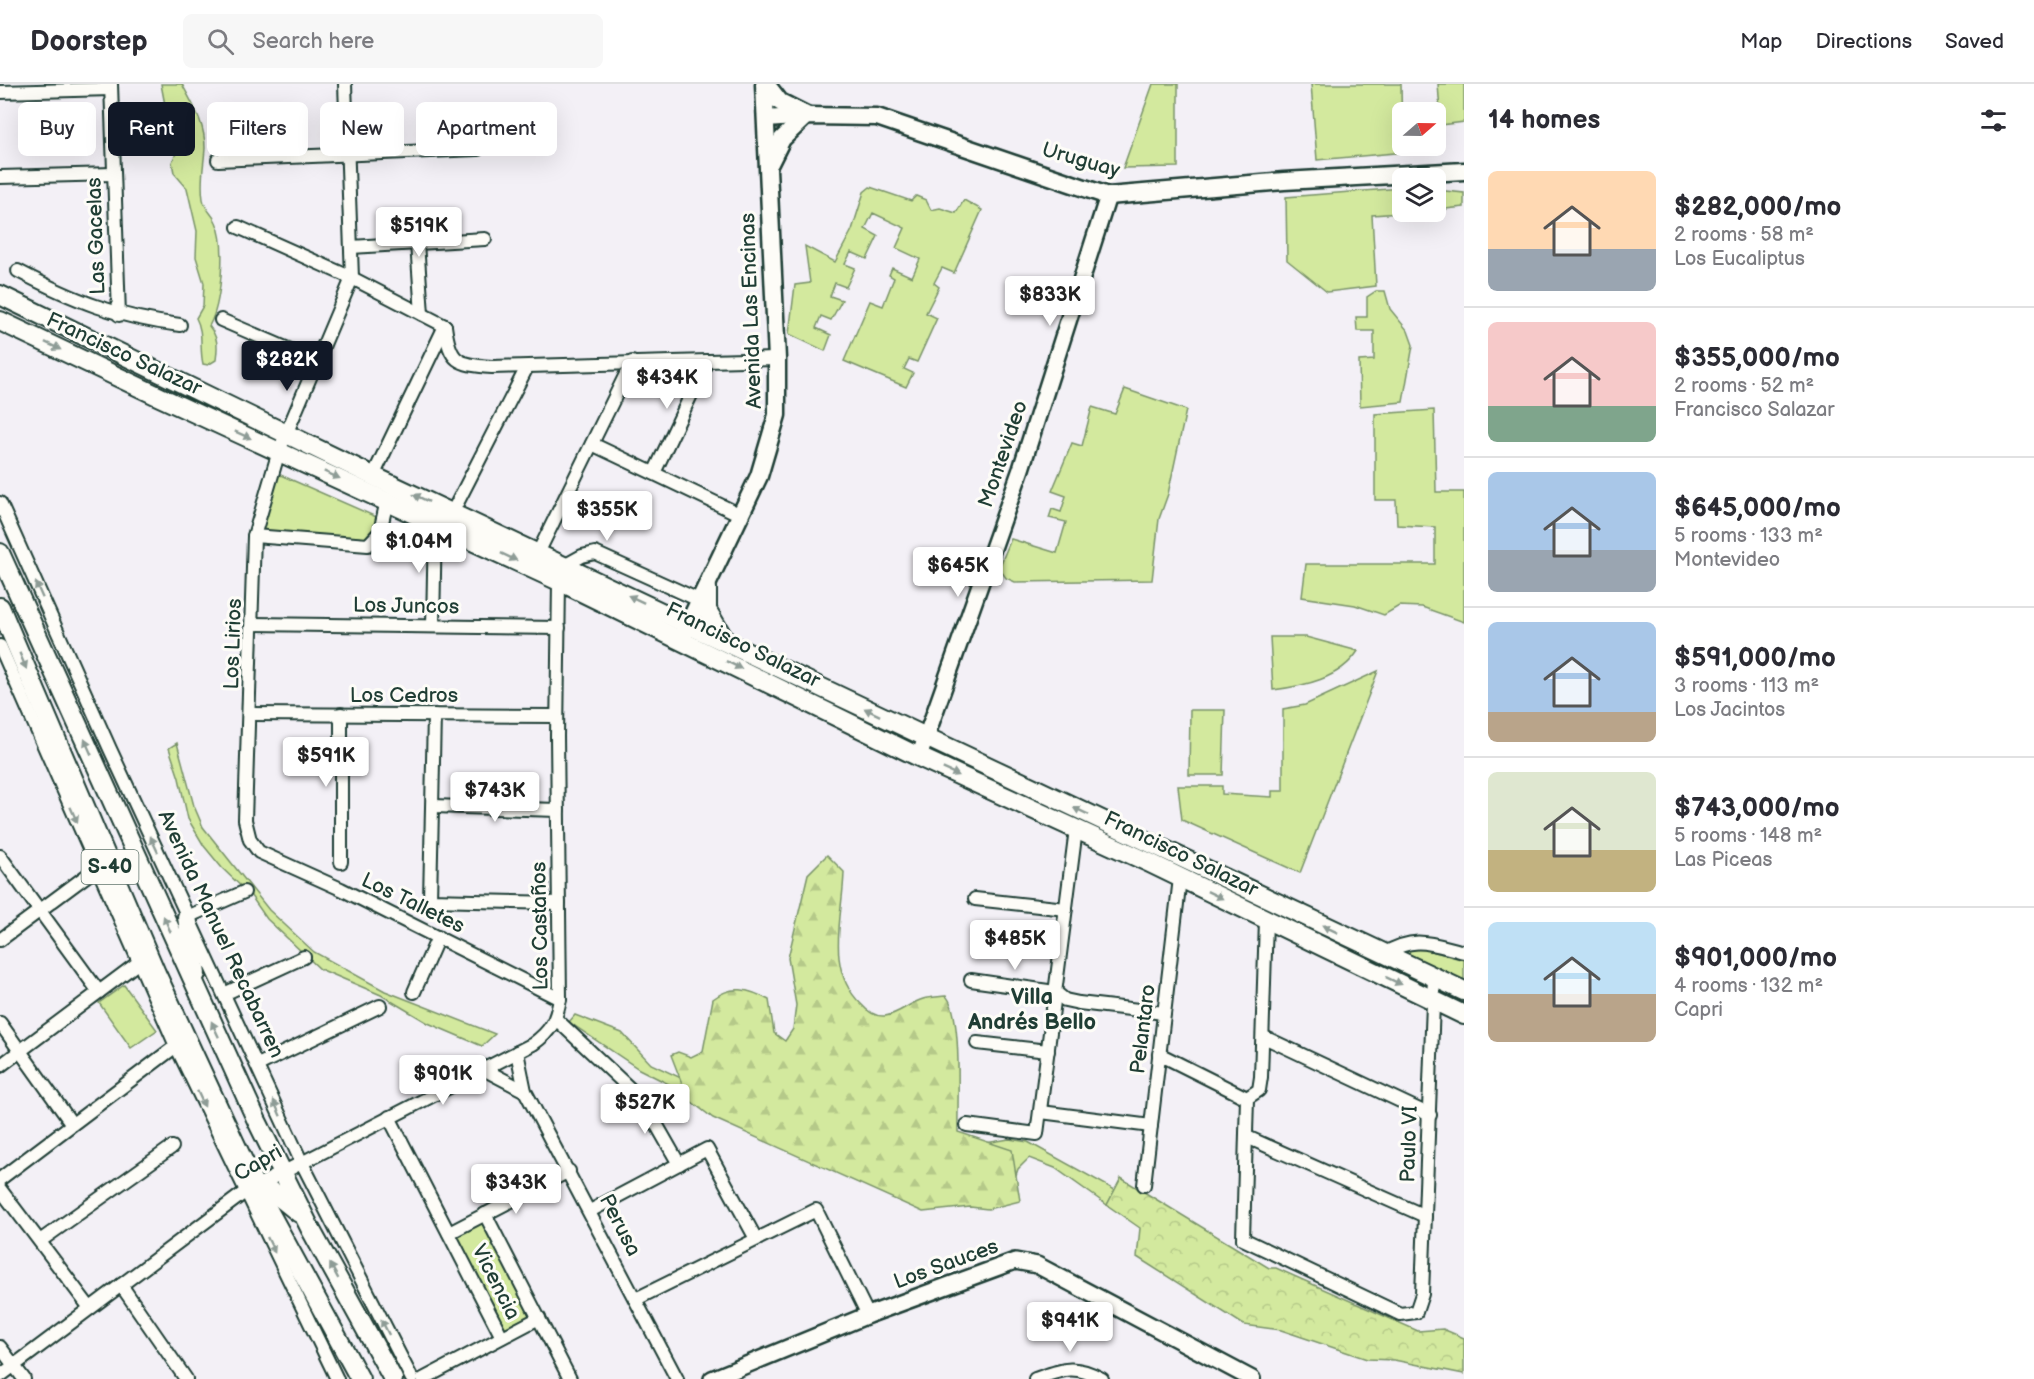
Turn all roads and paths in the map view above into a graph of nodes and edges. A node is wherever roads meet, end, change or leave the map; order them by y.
1 (345, 84) edge
2 (757, 84) edge
3 (765, 84) edge
4 (111, 86) edge
5 (0, 92) edge
6 (346, 102) edge
7 (807, 116) junction
8 (761, 120) junction
9 (321, 156) edge
10 (347, 156) edge
11 (218, 160) dead end
12 (1464, 171) edge
13 (769, 172) junction
14 (1446, 172) edge
15 (113, 174) junction
16 (1392, 175) edge
17 (0, 177) edge
18 (1446, 177) edge
19 (1464, 179) edge
20 (1108, 196) junction
21 (238, 227) dead end
22 (485, 239) dead end
23 (417, 243) junction
24 (351, 247) junction
25 (18, 271) dead end
26 (352, 278) junction
27 (4, 294) edge
28 (422, 314) junction
29 (119, 315) junction
30 (221, 320) dead end
31 (0, 321) edge
32 (180, 325) dead end
33 (445, 326) junction
34 (777, 359) junction
35 (316, 361) junction
36 (707, 361) junction
37 (632, 362) junction
38 (527, 367) junction
39 (286, 434) junction
40 (592, 444) junction
41 (279, 451) junction
42 (654, 473) junction
43 (373, 476) junction
44 (387, 501) junction
45 (0, 503) edge
46 (452, 513) junction
47 (741, 515) junction
48 (435, 522) junction
49 (255, 536) junction
50 (0, 553) edge
51 (538, 554) junction
52 (562, 573) junction
53 (704, 594) junction
54 (0, 607) edge
55 (253, 624) junction
56 (433, 626) junction
57 (559, 628) junction
58 (685, 631) junction
59 (724, 639) junction
60 (0, 646) edge
61 (250, 714) junction
62 (341, 714) junction
63 (434, 715) junction
64 (557, 716) junction
65 (925, 737) junction
66 (920, 757) junction
67 (433, 806) junction
68 (558, 810) junction
69 (1076, 829) junction
70 (250, 840) joint
71 (0, 856) edge
72 (341, 862) dead end
73 (97, 868) junction
74 (1180, 878) junction
75 (244, 892) dead end
76 (975, 899) dead end
77 (558, 903) junction
78 (1066, 909) junction
79 (39, 910) junction
80 (187, 916) junction
81 (1266, 920) junction
82 (438, 937) junction
83 (0, 940) edge
84 (1464, 952) edge
85 (1383, 954) junction
86 (304, 957) dead end
87 (139, 962) junction
88 (156, 973) junction
89 (1434, 977) junction
90 (971, 980) dead end
91 (1464, 991) edge
92 (99, 992) junction
93 (414, 992) dead end
94 (1055, 992) junction
95 (224, 994) junction
96 (200, 997) junction
97 (560, 999) junction
98 (1432, 1000) junction
99 (380, 1006) dead end
100 (1164, 1013) junction
101 (1464, 1015) edge
102 (556, 1019) junction
103 (0, 1023) edge
104 (1264, 1037) junction
105 (977, 1043) dead end
106 (176, 1046) junction
107 (20, 1051) junction
108 (1048, 1051) junction
109 (517, 1052) junction
110 (1159, 1054) junction
111 (258, 1065) junction
112 (0, 1066) edge
113 (483, 1069) junction
114 (525, 1091) junction
115 (1247, 1098) junction
116 (1041, 1112) junction
117 (1430, 1115) junction
118 (389, 1118) junction
119 (72, 1124) junction
120 (967, 1125) dead end
121 (1151, 1126) junction
122 (1247, 1137) junction
123 (172, 1147) dead end
124 (301, 1161) junction
125 (679, 1164) junction
126 (569, 1171) junction
127 (282, 1172) junction
128 (0, 1179) edge
129 (1144, 1185) dead end
130 (0, 1189) edge
131 (250, 1189) junction
132 (590, 1211) junction
133 (485, 1214) junction
134 (1425, 1216) junction
135 (311, 1230) junction
136 (449, 1233) junction
137 (756, 1239) junction
138 (40, 1241) junction
139 (121, 1285) junction
140 (636, 1299) junction
141 (90, 1308) junction
142 (868, 1315) junction
143 (539, 1318) junction
144 (502, 1337) junction
145 (0, 1347) edge
146 (14, 1366) junction
147 (1060, 1375) edge
148 (0, 1376) edge
149 (180, 1377) edge
150 (1247, 1378) edge
151 (24, 1379) edge
152 (337, 1379) edge
153 (360, 1379) edge
154 (393, 1379) edge
155 (412, 1379) edge
156 (423, 1379) edge
157 (570, 1379) edge
158 (677, 1379) edge
159 (712, 1379) edge
160 (1035, 1379) edge
161 (1102, 1379) edge

1 - 6 street
2 - 8 main road, Avenida Las Encinas
3 - 7 main road
3 - 8 main road, Avenida Las Encinas
4 - 5 street
4 - 15 street, Las Gacelas
7 - 8 main road, Uruguay
7 - 13 main road
7 - 20 main road, Uruguay
8 - 13 main road, Avenida Las Encinas
9 - 11 street
10 - 24 street
12 - 14 main road, Uruguay
13 - 34 main road, Avenida Las Encinas
15 - 17 street
15 - 29 street, Las Gacelas
16 - 20 main road, Uruguay
18 - 19 main road, Uruguay
20 - 65 street, Montevideo
21 - 26 street
22 - 23 street
23 - 24 street
23 - 28 street
24 - 26 street
25 - 29 street, Francisco Salazar
26 - 28 street
26 - 35 street, Los Lirios
27 - 39 main road, Francisco Salazar
28 - 33 street
29 - 32 street, Francisco Salazar
30 - 35 street
31 -> 41 main road, Francisco Salazar
33 - 38 street
33 - 43 street
34 - 36 street
34 - 47 main road, Avenida Las Encinas
35 - 39 street, Los Lirios
36 - 37 street
36 - 42 street
37 - 38 street
37 - 40 street
38 - 46 street
39 - 41 street, Los Lirios
39 - 43 main road, Francisco Salazar
40 - 42 street
40 - 51 street
41 -> 44 main road, Francisco Salazar
41 - 49 street, Los Lirios
42 - 47 street
46 -> 43 main road, Francisco Salazar
44 - 48 main road, Francisco Salazar
44 - 49 street
80 -> 45 street, Avenida Manuel Recabarren
46 - 51 main road, Francisco Salazar
47 - 53 main road, Avenida Las Encinas
48 -> 52 main road, Francisco Salazar
48 - 56 street
49 - 55 street, Los Lirios
96 -> 50 main road, Avenida Manuel Recabarren / S-40
51 - 52 main road, Francisco Salazar
52 - 53 street, Francisco Salazar
52 - 57 street, Los Castaños
52 - 58 main road, Francisco Salazar
53 - 58 main road, Avenida Las Encinas
53 - 59 main road
54 -> 88 main road, S-40
55 - 56 street, Los Juncos
55 - 61 street, Los Lirios
56 - 57 street, Los Juncos
57 - 64 street, Los Castaños
58 - 59 main road, Francisco Salazar
58 -> 66 main road, Francisco Salazar
65 -> 59 main road, Francisco Salazar
60 -> 73 street
61 - 62 street, Los Cedros
61 - 70 street, Los Lirios
62 - 63 street, Los Cedros
62 - 72 street
63 - 64 street, Los Cedros
63 - 67 street
64 - 68 street, Los Castaños
65 - 66 street, Montevideo
85 -> 65 main road, Francisco Salazar
66 -> 69 main road, Francisco Salazar
67 - 68 street
67 - 77 street
68 - 77 street, Los Castaños
69 - 74 main road, Francisco Salazar
69 - 78 street
70 - 82 street, Los Talletes
71 - 79 street
73 - 79 street
73 - 87 street
74 -> 81 main road, Francisco Salazar
74 - 100 street, Pelantaro
75 - 80 street
76 - 78 street
77 - 97 street, Los Castaños
78 - 94 street
79 - 83 street
79 - 92 street
80 - 95 street, Avenida Manuel Recabarren
80 - 96 main road
81 -> 98 main road, Francisco Salazar
81 - 104 street
82 - 93 street
82 - 97 street, Los Talletes
84 - 85 street
85 - 89 main road, Francisco Salazar
86 - 95 street
87 - 92 street
87 - 106 street
88 - 106 main road
88 - 131 main road, S-40
89 - 91 main road, Francisco Salazar
89 - 98 street, Paulo VI
90 - 94 street
92 - 107 street
94 - 100 street
94 - 108 street
95 - 111 street, Avenida Manuel Recabarren
127 -> 96 main road, Avenida Manuel Recabarren / S-40
97 - 102 street, Los Castaños
98 - 101 main road, Francisco Salazar
98 - 117 street, Paulo VI
99 - 111 street
100 - 110 street, Pelantaro
102 - 109 street, Capri
102 - 125 street
103 - 107 street
104 - 115 street
104 - 117 street
105 - 108 street
106 - 119 street
106 -> 131 street
107 - 112 street
107 - 119 street
108 - 116 street
109 - 113 street, Capri
109 - 114 street, Perusa
110 - 115 street
110 - 121 street, Pelantaro
124 -> 111 street, Avenida Manuel Recabarren
113 - 114 street
113 - 118 street, Capri
114 - 126 street, Perusa
115 - 122 street
116 - 120 street
116 - 121 street
117 - 134 street, Paulo VI
118 - 124 street, Capri
118 - 136 street, Vicencia
119 - 128 street
121 - 129 street, Pelantaro
122 - 134 street
122 - 134 street, Paulo VI
123 - 138 street
124 - 127 street, Capri
155 -> 124 street, Avenida Manuel Recabarren
125 - 132 street
125 - 137 street
126 - 132 street, Perusa
126 - 133 street
127 - 131 street, Capri
127 - 135 main road, Avenida Manuel Recabarren / S-40
130 - 138 street
131 - 135 main road
131 - 139 street, Capri
131 -> 152 street
131 - 153 main road, S-40
132 - 140 street, Perusa
133 - 136 street
133 - 143 street, Vicencia
154 -> 135 main road, Avenida Manuel Recabarren / S-40
136 - 144 street, Vicencia
137 - 140 street
137 - 142 street
138 - 141 street
139 - 141 street, Capri
139 - 149 street
140 - 158 street, Perusa
141 - 146 street, Capri
142 - 150 street, Los Sauces
142 - 159 street, Los Sauces
143 - 144 street
143 - 157 street, Vicencia
144 - 156 street
145 - 146 street
146 - 148 street, Capri
146 - 151 street
147 - 160 street
147 - 161 street

